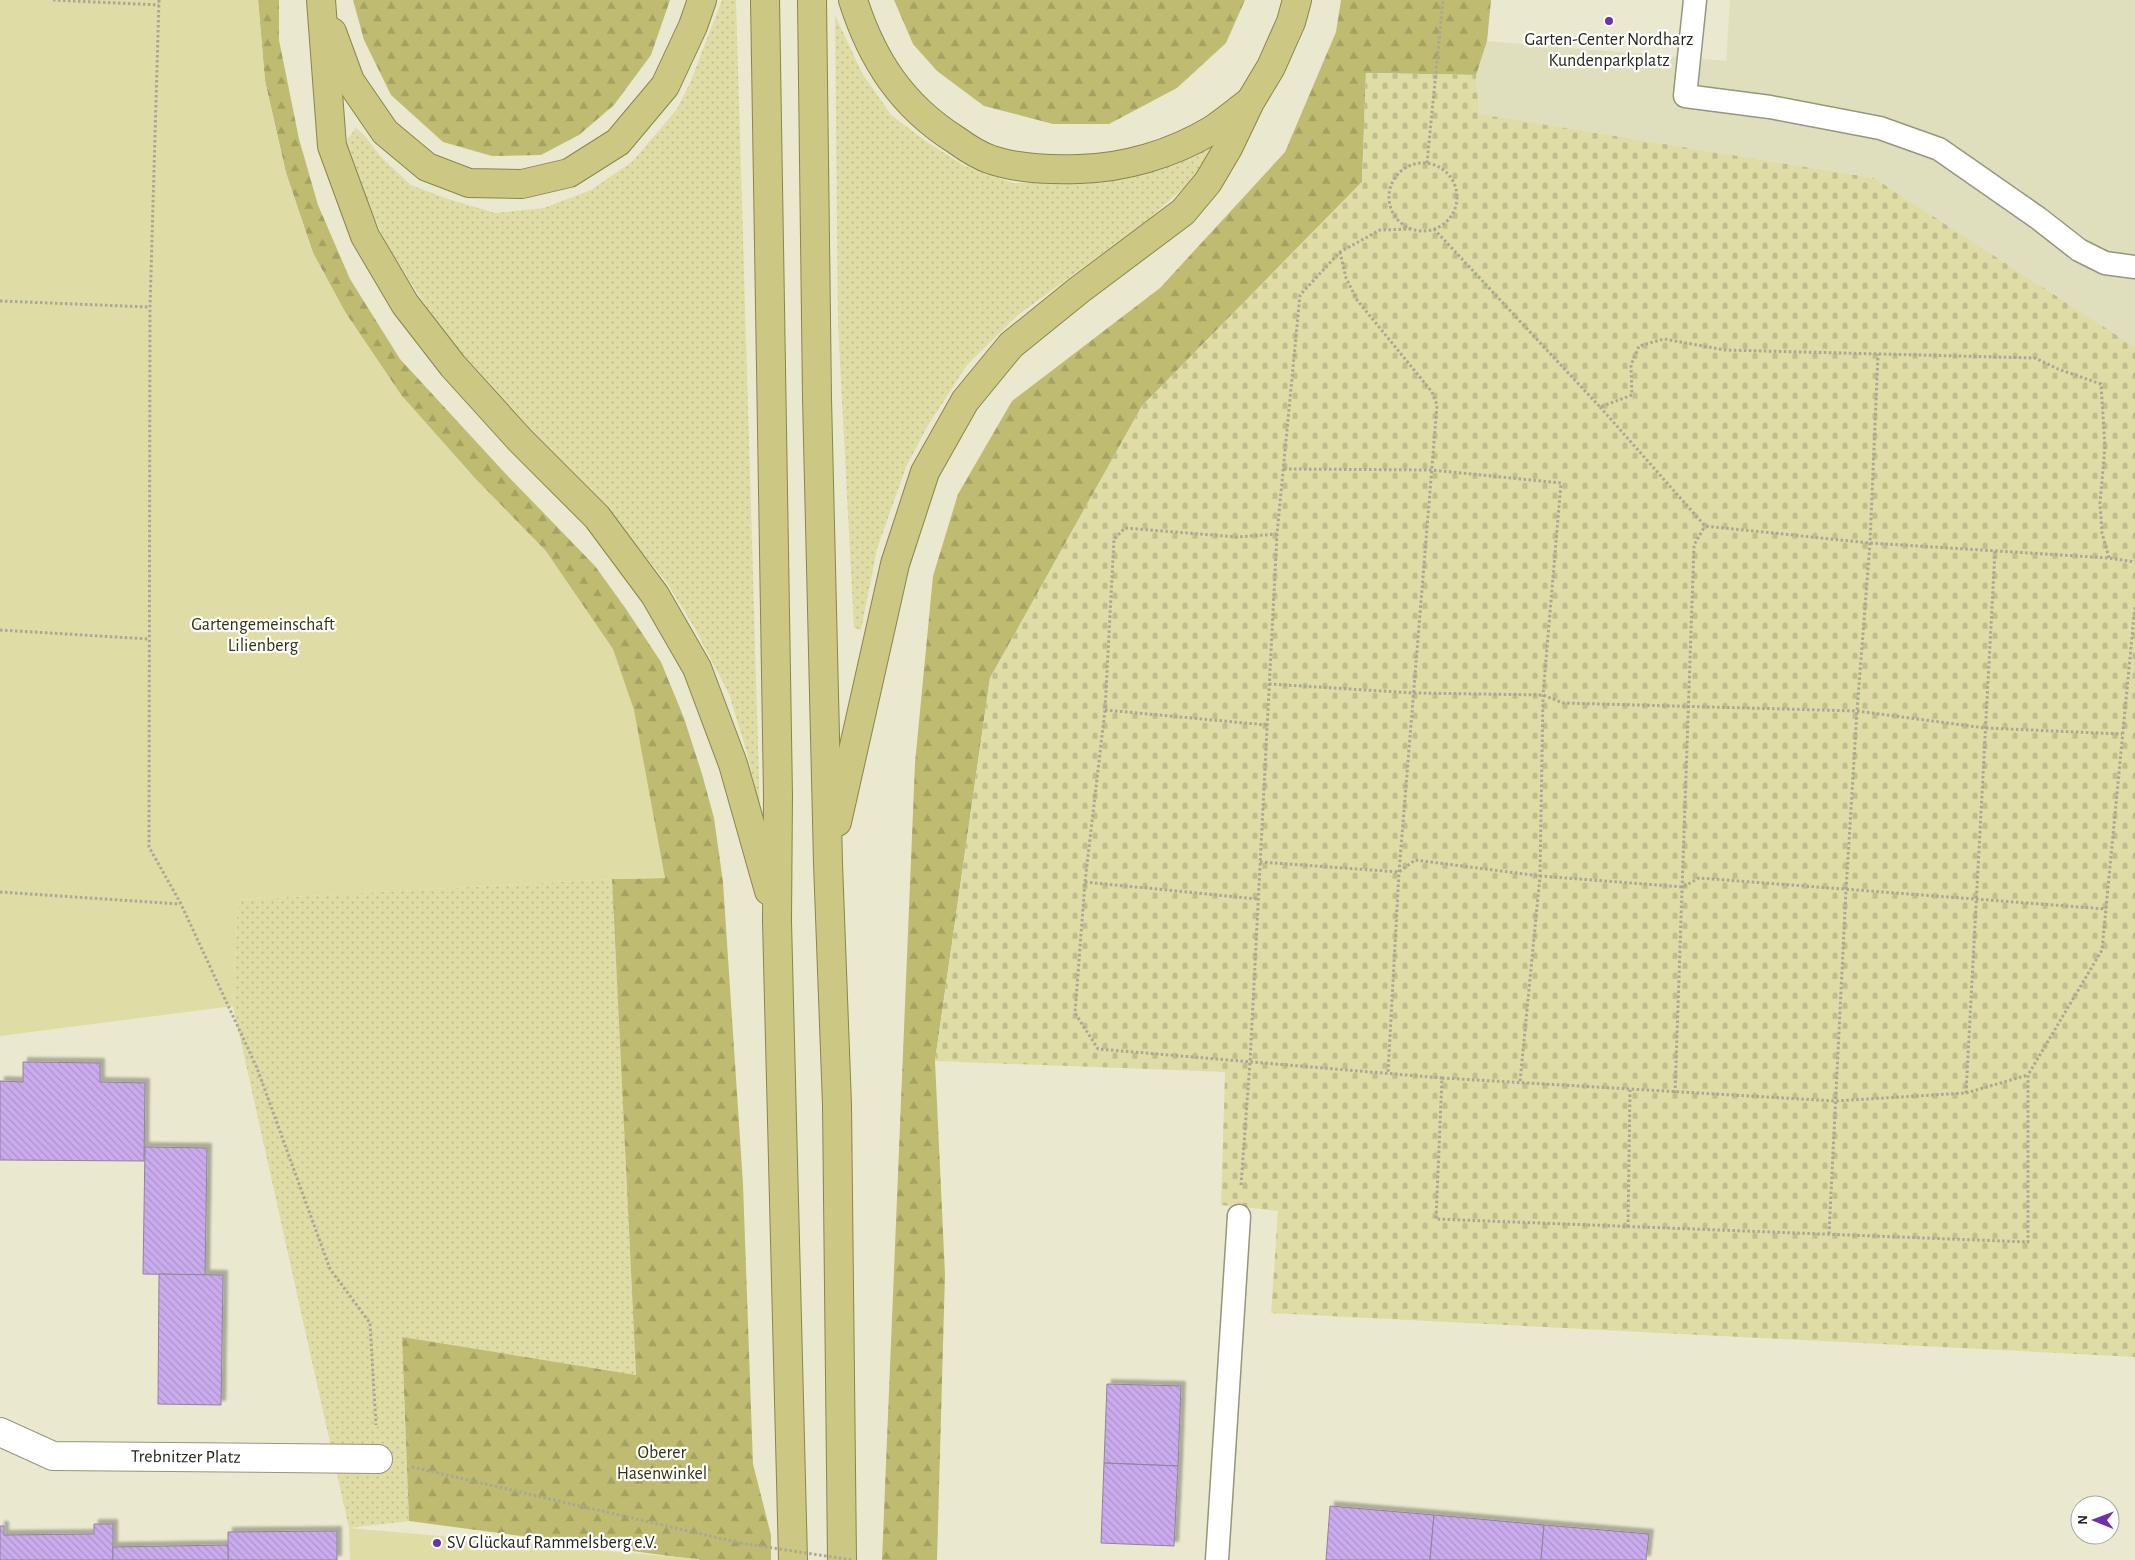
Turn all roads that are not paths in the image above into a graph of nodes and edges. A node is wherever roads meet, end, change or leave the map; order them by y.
1 (702, 0) edge
2 (765, 0) edge
3 (812, 0) edge
4 (853, 0) edge
5 (1297, 0) edge
6 (1695, 0) edge
7 (321, 1) edge
8 (1250, 102) junction
9 (2135, 266) edge
10 (828, 863) junction
11 (777, 921) junction
12 (1239, 1216) road end
13 (0, 1432) edge
14 (378, 1459) road end
15 (793, 1560) edge
16 (842, 1560) edge
17 (1217, 1560) edge

1 - 7 highway
2 - 11 highway
3 - 10 highway
4 - 8 highway
5 - 8 highway
6 - 9 lane
7 - 11 highway
8 - 10 highway
10 - 16 highway
11 - 15 highway
12 - 17 lane
13 - 14 street, Trebnitzer Platz

